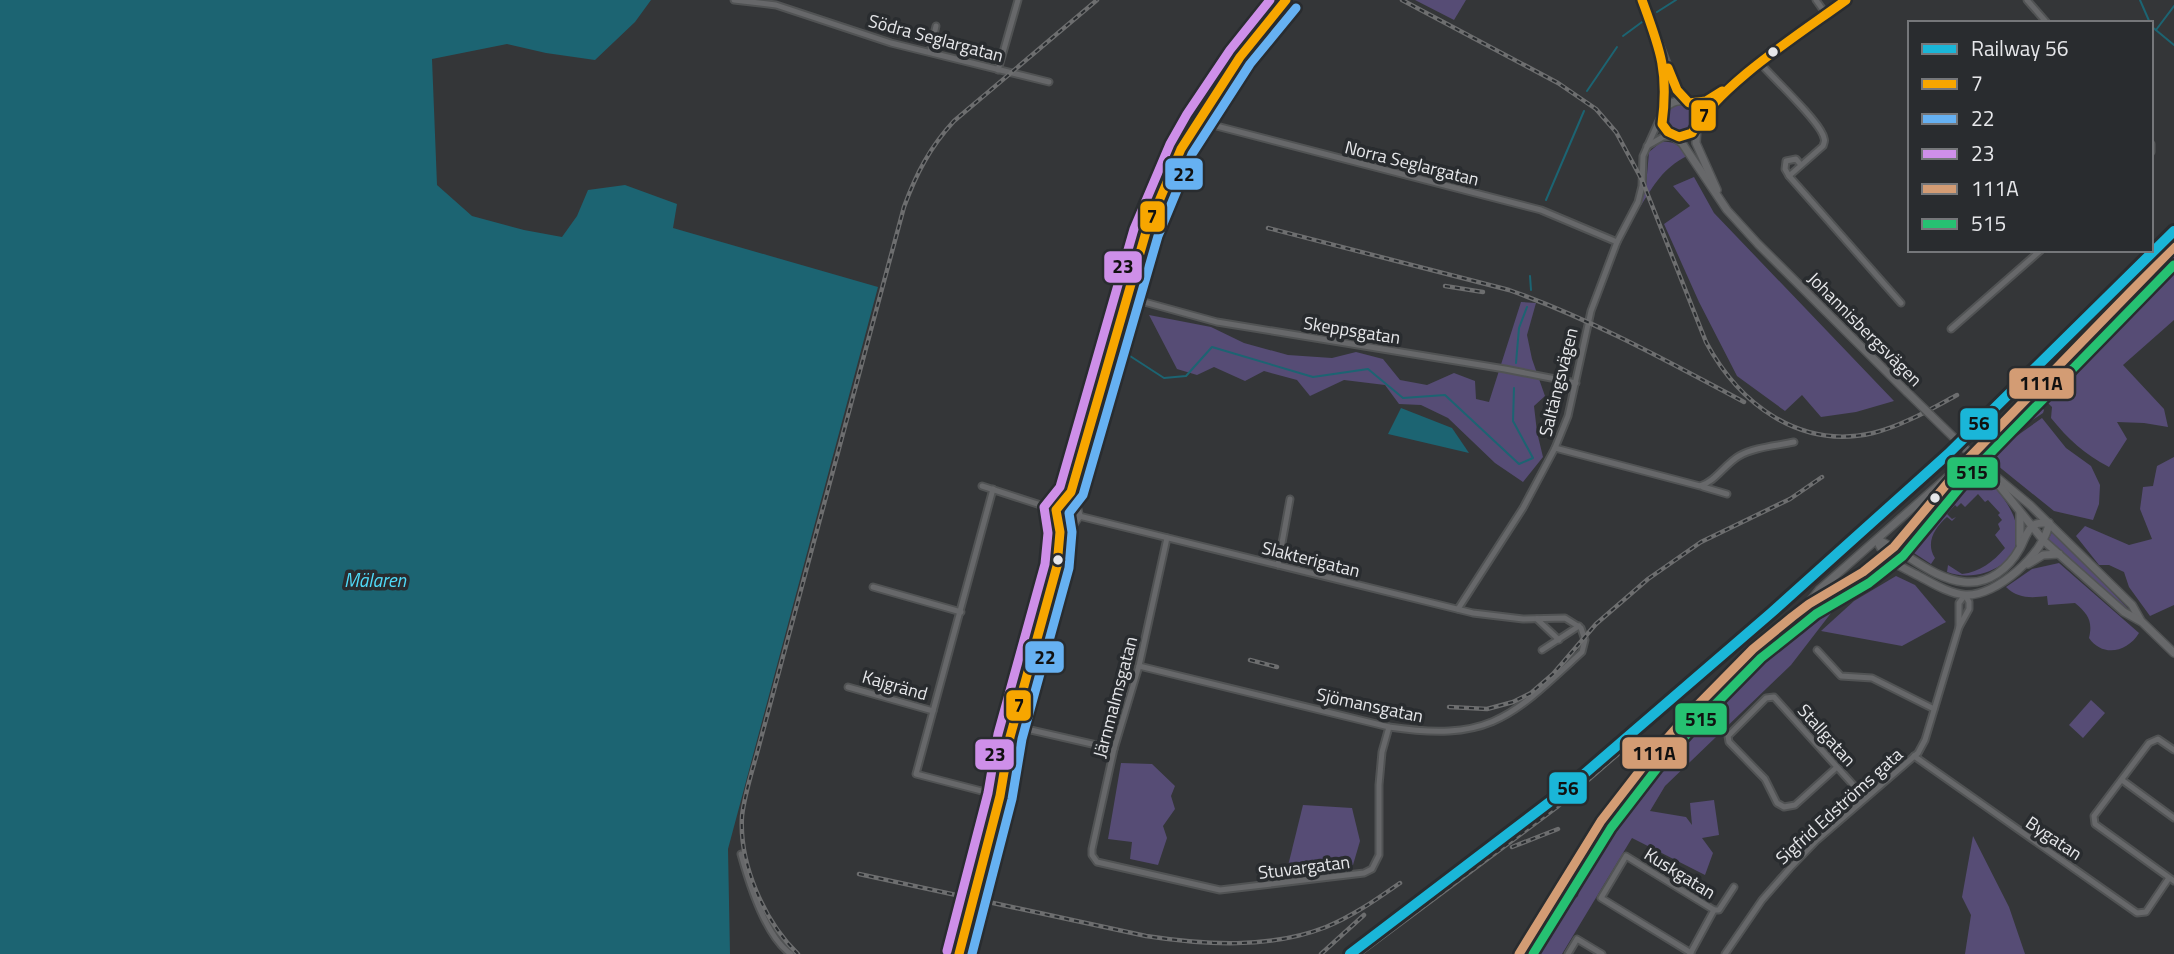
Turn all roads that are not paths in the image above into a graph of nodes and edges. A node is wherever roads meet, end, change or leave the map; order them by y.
1 (734, 0) edge
2 (1018, 0) edge
3 (1286, 0) edge
4 (1642, 0) edge
5 (1816, 0) edge
6 (1846, 0) edge
7 (2027, 0) edge
8 (1826, 15) junction
9 (2045, 21) edge
10 (936, 26) dead end
11 (930, 52) junction
12 (1662, 55) junction
13 (1760, 63) junction
14 (998, 70) junction
15 (1739, 80) junction
16 (1049, 82) dead end
17 (1688, 103) junction
18 (1664, 111) junction
19 (1197, 121) junction
20 (1698, 123) junction
21 (1674, 137) junction
22 (1647, 146) junction
23 (1801, 165) junction
24 (1789, 176) junction
25 (1727, 210) junction
26 (1617, 242) junction
27 (2174, 247) edge
28 (2039, 252) edge
29 (1126, 297) junction
30 (1901, 303) dead end
31 (1951, 329) dead end
32 (1576, 383) junction
33 (1095, 414) junction
34 (1794, 442) dead end
35 (1555, 448) junction
36 (1968, 460) junction
37 (1983, 466) junction
38 (982, 486) dead end
39 (1700, 486) junction
40 (993, 489) junction
41 (1727, 494) dead end
42 (1290, 499) dead end
43 (1066, 502) junction
44 (1077, 507) junction
45 (1056, 510) junction
46 (2020, 513) junction
47 (1079, 516) junction
48 (1058, 521) junction
49 (2049, 523) junction
50 (1072, 524) junction
51 (2031, 526) junction
52 (1904, 535) junction
53 (1167, 538) junction
54 (1877, 540) junction
55 (2044, 541) junction
56 (1894, 547) junction
57 (2020, 548) junction
58 (2059, 554) junction
59 (1907, 555) junction
60 (1884, 556) junction
61 (1278, 565) junction
62 (1056, 566) junction
63 (1899, 566) junction
64 (1863, 572) junction
65 (1934, 572) junction
66 (2015, 572) junction
67 (1929, 581) junction
68 (1965, 583) junction
69 (873, 587) dead end
70 (1965, 595) junction
71 (1809, 604) junction
72 (1458, 609) junction
73 (961, 612) junction
74 (1537, 619) junction
75 (2141, 621) junction
76 (1576, 624) junction
77 (1959, 627) junction
78 (1559, 640) junction
79 (1542, 650) dead end
80 (1817, 650) dead end
81 (2174, 653) edge
82 (1139, 666) junction
83 (848, 687) dead end
84 (1934, 709) junction
85 (933, 711) junction
86 (1013, 726) junction
87 (1389, 727) junction
88 (1114, 749) junction
89 (2174, 750) edge
90 (1914, 757) junction
91 (1837, 767) junction
92 (2122, 780) junction
93 (996, 795) junction
94 (1865, 798) junction
95 (2174, 818) edge
96 (741, 854) dead end
97 (1096, 861) joint
98 (2172, 879) edge
99 (1734, 887) dead end
100 (1714, 910) junction
101 (1690, 953) edge
102 (791, 954) edge
103 (950, 954) edge
104 (960, 954) edge
105 (1519, 954) edge
106 (1568, 954) edge
107 (1601, 954) edge
108 (1725, 954) edge

1 - 11 street, Södra Seglargatan
2 - 14 street
3 - 19 main road
4 - 12 main road
5 - 8 street
6 - 8 street
7 - 9 street
8 - 13 street
10 - 11 street
11 - 14 street, Södra Seglargatan
12 - 17 main road
12 - 18 main road
13 - 15 street
13 - 23 street
14 - 16 street, Södra Seglargatan
15 - 17 street
15 - 20 street
17 - 18 main road
17 - 20 main road
18 - 21 main road
18 - 22 street, Saltängsvägen
19 - 26 street, Norra Seglargatan
19 - 29 main road
20 - 21 main road
20 - 25 main road, Johannisbergsvägen
21 - 22 street
21 - 25 main road, Johannisbergsvägen
22 - 26 street, Saltängsvägen
23 - 24 street
23 - 24 street
24 - 30 street
25 - 37 main road, Johannisbergsvägen, bridge
26 - 32 street, Saltängsvägen
27 - 36 main road
28 - 31 street
29 - 32 street, Skeppsgatan
29 - 33 main road
32 - 35 street, Saltängsvägen
33 - 43 main road
33 - 44 main road
34 - 39 street
35 - 39 street
35 - 72 street, Saltängsvägen
36 - 52 main road
36 - 54 main road
37 - 46 main road, Johannisbergsvägen
37 - 49 main road, Johannisbergsvägen
38 - 40 street
39 - 41 street
40 - 45 street
40 - 73 street
42 - 61 street
43 - 44 main road
43 - 45 main road
44 - 47 main road
45 - 48 main road
46 - 51 main road, Johannisbergsvägen
46 - 57 main road
47 - 50 main road
47 - 53 street, Slakterigatan
48 - 50 main road
48 - 62 main road
49 - 51 main road
49 - 55 main road
49 - 75 main road, Johannisbergsvägen
50 - 62 main road
51 - 55 main road, Johannisbergsvägen
51 - 57 main road
52 - 56 main road
52 - 59 main road
53 - 61 street, Slakterigatan
53 - 82 street, Järnmalmsgatan
54 - 56 main road
54 - 60 main road
54 - 71 main road
55 - 58 main road, Johannisbergsvägen
55 - 66 main road
56 - 59 main road
56 - 60 main road
57 - 68 main road
58 - 66 main road
58 - 75 main road, Johannisbergsvägen
59 - 65 main road
60 - 63 main road
60 - 64 main road
61 - 72 street, Slakterigatan
62 - 86 main road
63 - 64 main road
63 - 67 main road
64 - 71 main road
65 - 67 main road
65 - 68 main road
66 - 70 main road
67 - 70 main road
68 - 70 main road
69 - 73 street
70 - 77 street, Sigfrid Edströms gata
70 - 77 street, Sigfrid Edströms gata
71 - 105 main road
72 - 74 street, Slakterigatan
73 - 85 street
74 - 76 street, Slakterigatan
74 - 78 street
75 - 81 main road
76 - 78 street
76 - 87 street, Sjömansgatan
77 - 84 street, Sigfrid Edströms gata
78 - 79 street
80 - 84 street
82 - 87 street, Sjömansgatan
82 - 88 street, Järnmalmsgatan
83 - 85 street, Kajgränd
84 - 90 street, Sigfrid Edströms gata
85 - 93 street
86 - 88 street
86 - 93 main road
87 - 97 street, Stuvargatan
88 - 97 street, Järnmalmsgatan
89 - 92 street
90 - 94 street, Sigfrid Edströms gata
90 - 98 street, Bygatan
91 - 91 street, Stallgatan
91 - 94 street, Stallgatan
92 - 95 street
92 - 98 street
93 - 103 main road
93 - 104 main road
94 - 108 street, Sigfrid Edströms gata
96 - 102 street
99 - 100 street
100 - 101 street, Kuskgatan
100 - 101 street, Kuskgatan
106 - 107 street

